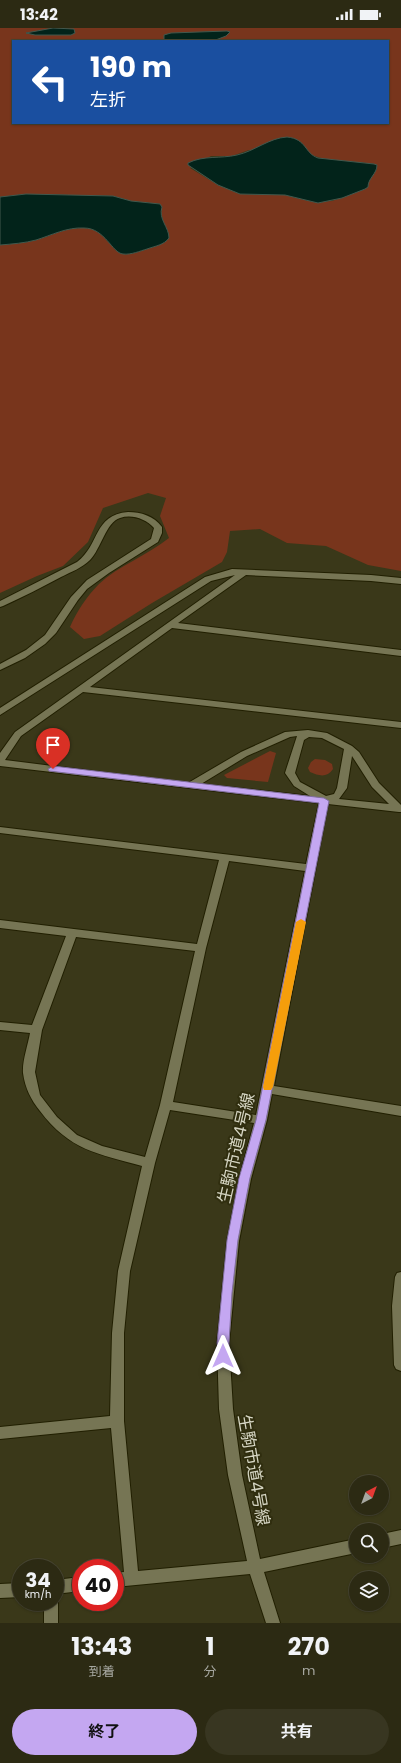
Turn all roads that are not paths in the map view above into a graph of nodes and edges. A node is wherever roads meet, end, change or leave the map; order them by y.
1 (244, 572) junction
2 (401, 581) edge
3 (0, 604) edge
4 (169, 625) junction
5 (401, 653) edge
6 (0, 667) edge
7 (82, 689) junction
8 (0, 712) edge
9 (401, 725) edge
10 (308, 733) junction
11 (349, 748) junction
12 (0, 761) edge
13 (190, 786) junction
14 (324, 801) junction
15 (400, 809) edge
16 (0, 830) edge
17 (226, 858) junction
18 (311, 868) junction
19 (0, 924) edge
20 (72, 933) junction
21 (201, 948) junction
22 (0, 1026) edge
23 (36, 1030) junction
24 (267, 1089) junction
25 (166, 1105) junction
26 (401, 1111) edge
27 (261, 1120) junction
28 (149, 1163) junction
29 (401, 1278) edge
30 (401, 1365) edge
31 (117, 1422) junction
32 (0, 1433) edge
33 (401, 1537) edge
34 (389, 1540) edge
35 (349, 1547) edge
36 (255, 1567) junction
37 (132, 1578) junction
38 (124, 1579) edge
39 (12, 1590) edge
40 (0, 1591) edge
41 (51, 1611) edge
42 (51, 1623) edge
43 (273, 1623) edge

1 - 2 street
1 - 4 street
1 - 8 street
3 - 6 street
4 - 5 street
4 - 7 street
7 - 9 street
7 - 12 street
10 - 11 street
10 - 13 street
10 - 14 street
11 - 14 street
11 - 15 street
12 - 13 street
13 - 14 street
14 - 15 street
14 - 18 street, 生駒市道4号線
16 - 17 street
17 - 18 street
17 - 21 street
18 - 24 street, 生駒市道4号線
19 - 20 street
20 - 21 street
20 - 23 street
21 - 25 street
22 - 23 street
23 - 28 street
24 - 26 street
24 - 27 street, 生駒市道4号線
25 - 27 street
25 - 28 street
27 - 36 street, 生駒市道4号線
28 - 31 street
29 - 30 street
31 - 32 street
31 - 37 street
33 - 34 street
35 - 36 street
36 - 37 street
36 - 43 street, 生駒市道4号線
37 - 38 street
39 - 40 street
41 - 42 street

